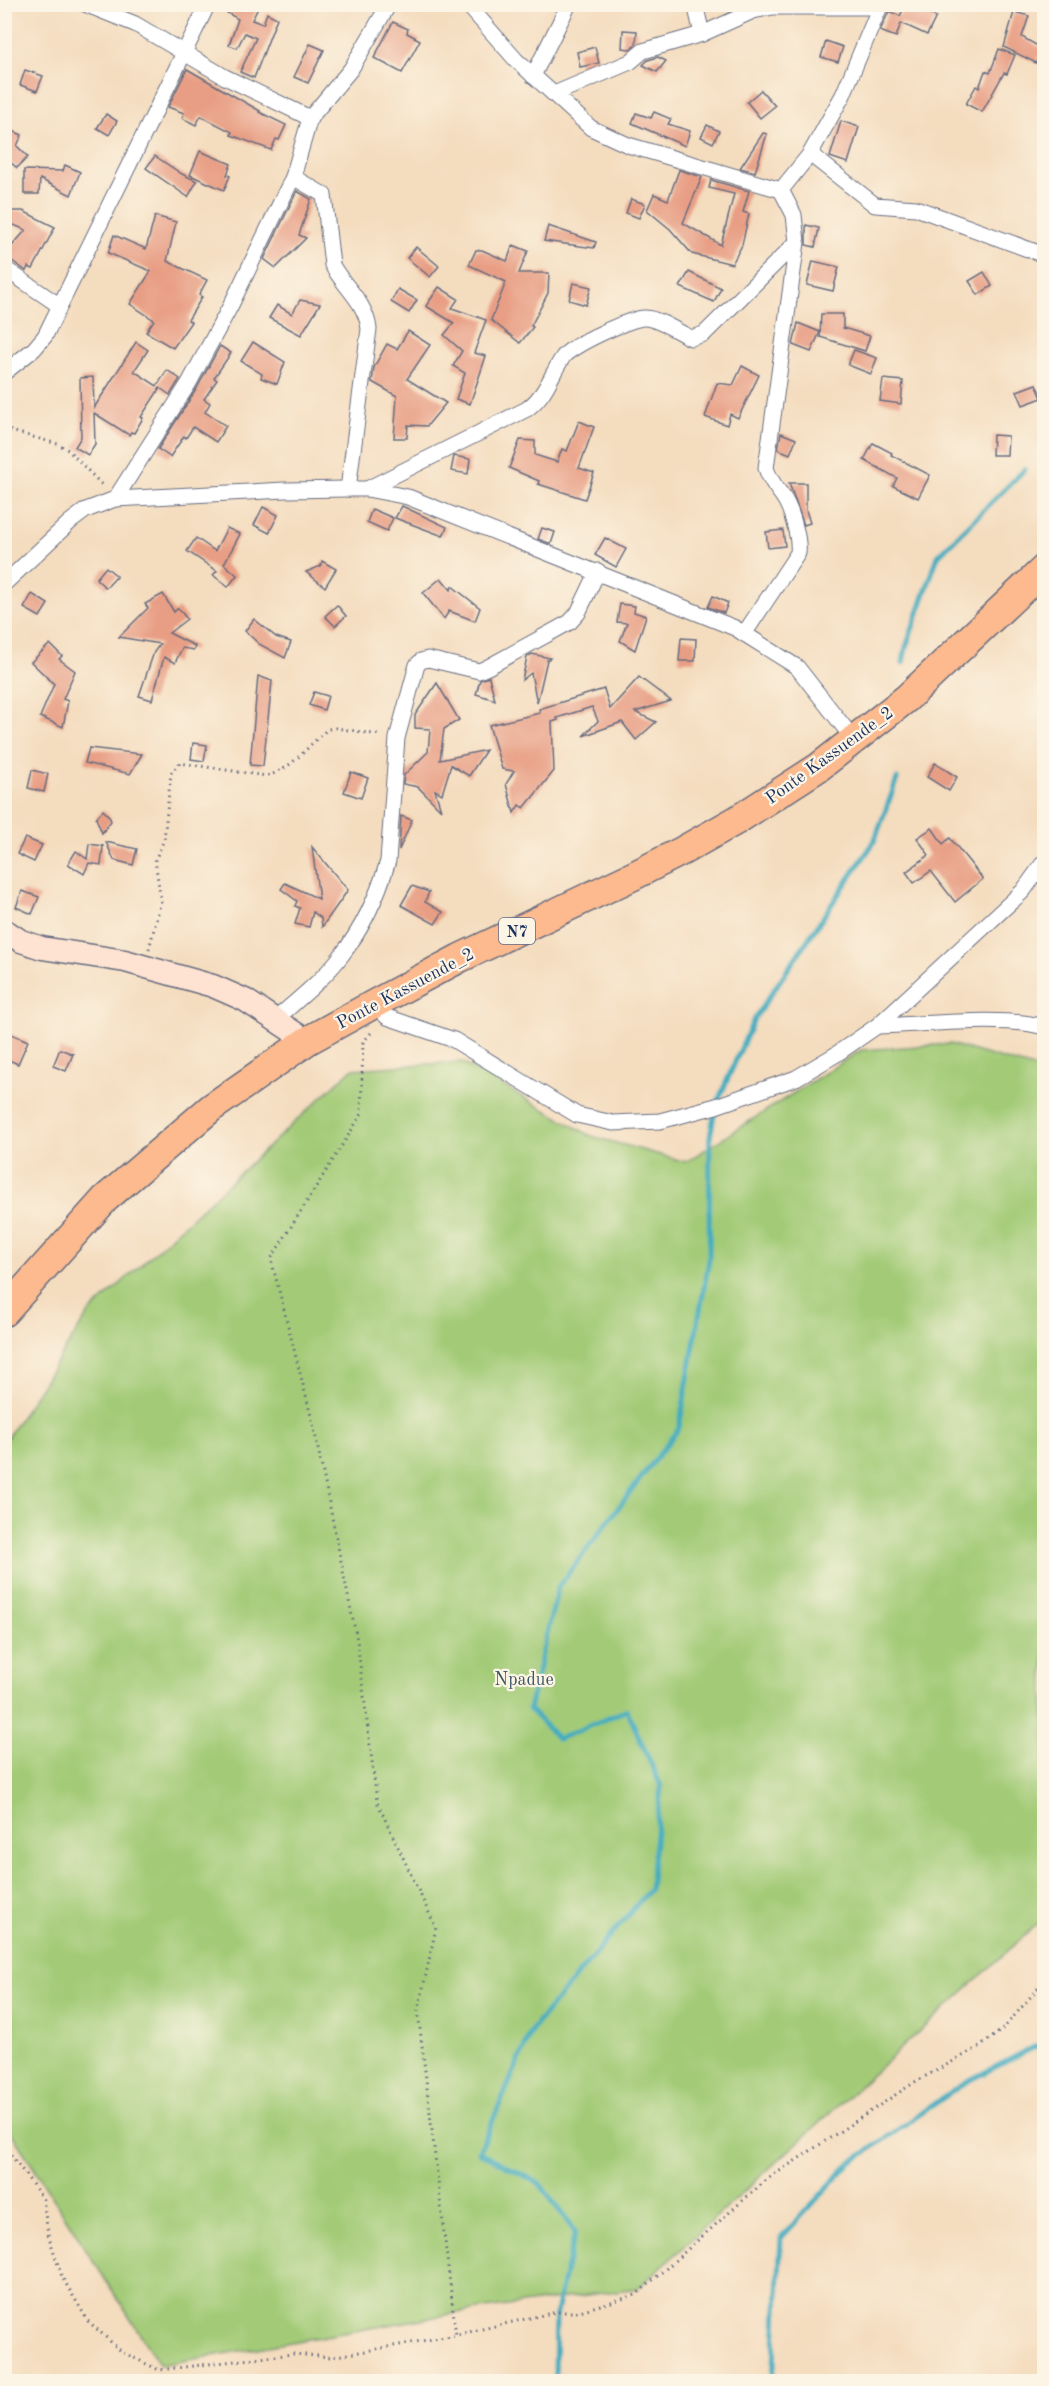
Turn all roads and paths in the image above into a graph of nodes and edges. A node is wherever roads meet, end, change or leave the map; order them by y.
1 (84, 4) edge
2 (208, 4) edge
3 (389, 4) edge
4 (467, 4) edge
5 (569, 4) edge
6 (695, 4) edge
7 (880, 6) edge
8 (702, 34) junction
9 (183, 52) junction
10 (533, 76) junction
11 (554, 94) junction
12 (310, 118) junction
13 (810, 154) junction
14 (293, 177) junction
15 (781, 190) junction
16 (797, 242) junction
17 (1044, 255) edge
18 (4, 268) edge
19 (60, 306) junction
20 (4, 373) edge
21 (4, 429) edge
22 (348, 489) junction
23 (367, 489) junction
24 (115, 499) junction
25 (1044, 569) edge
26 (598, 571) junction
27 (4, 584) edge
28 (744, 634) junction
29 (397, 738) junction
30 (855, 741) junction
31 (1044, 862) edge
32 (4, 930) edge
33 (144, 967) junction
34 (380, 1010) junction
35 (275, 1020) junction
36 (877, 1026) junction
37 (1044, 1028) edge
38 (307, 1041) junction
39 (4, 1312) edge
40 (1044, 1981) edge
41 (4, 2145) edge
42 (456, 2335) junction

1 - 9 street
2 - 9 street
3 - 12 street
4 - 10 street
5 - 10 street
6 - 8 street
7 - 8 street
7 - 13 street
8 - 11 street
9 - 12 street
9 - 19 street
10 - 11 street
11 - 15 street
12 - 14 street
13 - 15 street
13 - 17 street
14 - 22 street
14 - 24 street
15 - 16 street
16 - 23 street
16 - 28 street
18 - 19 street
19 - 20 street
21 - 24 path
22 - 23 street
22 - 24 street
23 - 26 street
24 - 27 street
25 - 30 highway, Ponte Kassuende_2 / N7
26 - 28 street
26 - 29 street
28 - 30 street
29 - 33 path
29 - 35 street
30 - 34 highway, Ponte Kassuende_2 / N7
31 - 36 street
32 - 33 street
33 - 35 street
34 - 36 street
34 - 38 highway, Ponte Kassuende_2 / N7
34 - 42 path
35 - 38 street
36 - 37 street
38 - 39 highway, Ponte Kassuende_2 / N7
40 - 42 path
41 - 42 path

